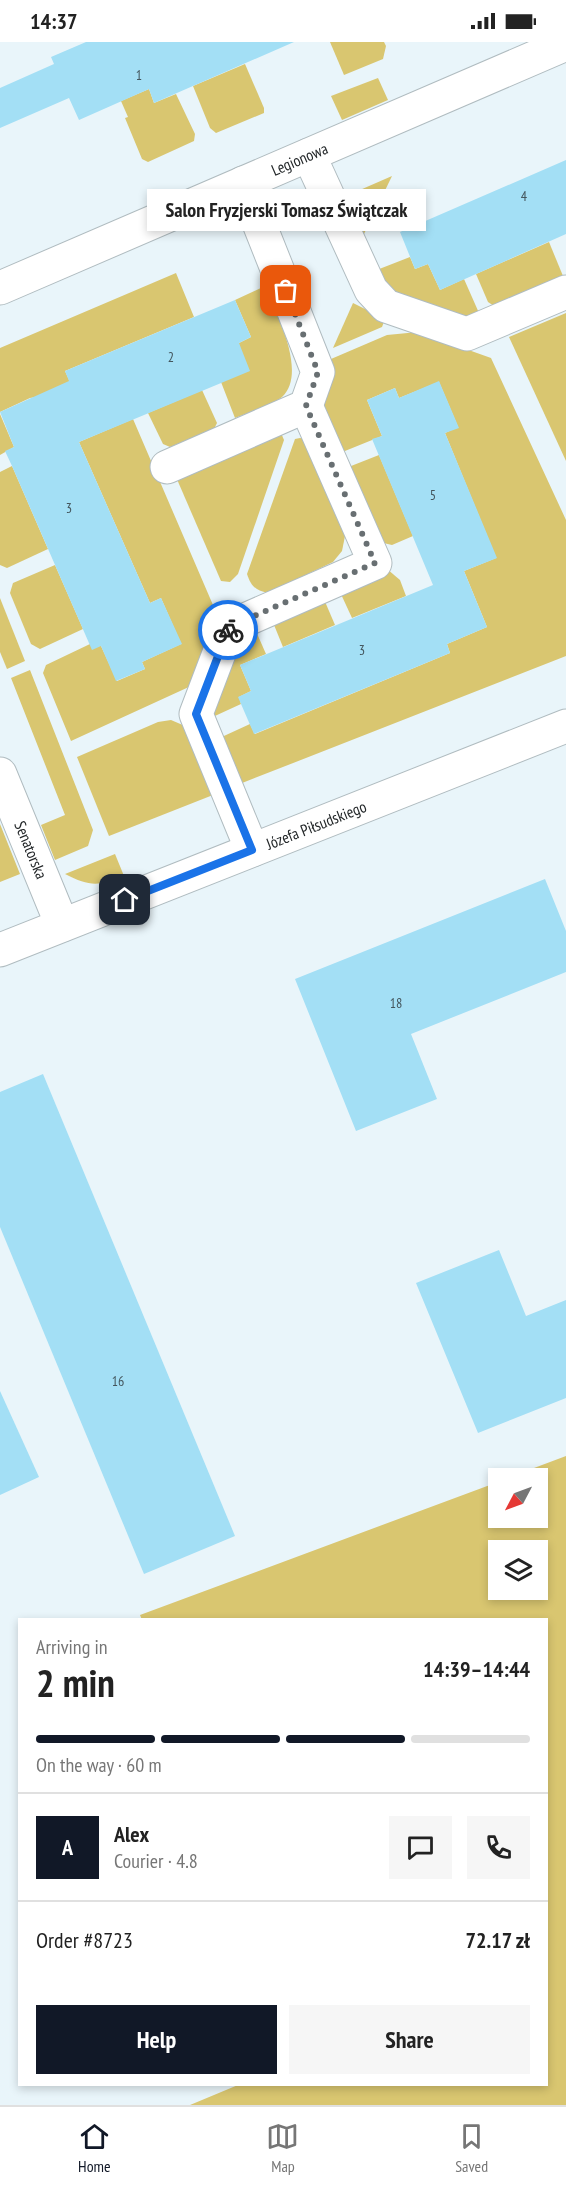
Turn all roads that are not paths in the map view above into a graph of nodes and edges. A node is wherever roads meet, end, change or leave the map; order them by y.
1 (566, 44) edge
2 (309, 155) junction
3 (243, 183) junction
4 (0, 288) edge
5 (566, 292) edge
6 (306, 406) junction
7 (167, 467) dead end
8 (566, 726) edge
9 (0, 774) edge
10 (252, 850) junction
11 (62, 925) junction
12 (0, 950) edge

1 - 2 street, Legionowa
2 - 3 street, Legionowa
2 - 5 street
3 - 4 street, Legionowa
3 - 6 street
6 - 7 street
6 - 10 street
8 - 10 street, Józefa Piłsudskiego
9 - 11 street, Senatorska
10 - 11 street, Józefa Piłsudskiego
11 - 12 street, Józefa Piłsudskiego

